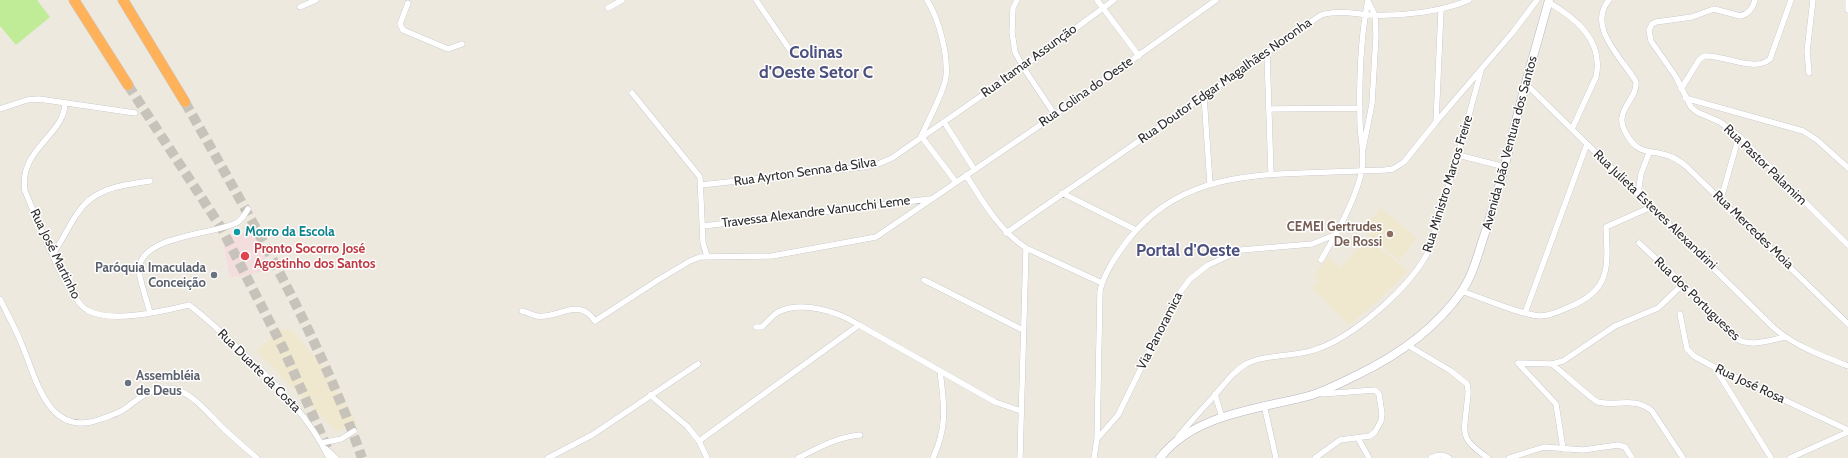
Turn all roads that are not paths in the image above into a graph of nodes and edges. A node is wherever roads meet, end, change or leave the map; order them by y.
1 (74, 0) edge
2 (122, 0) edge
3 (316, 0) edge
4 (622, 0) edge
5 (756, 0) edge
6 (927, 0) edge
7 (1017, 0) edge
8 (1097, 0) edge
9 (1114, 0) edge
10 (1216, 0) edge
11 (1368, 0) edge
12 (1469, 0) edge
13 (1537, 0) edge
14 (1609, 0) edge
15 (1756, 0) edge
16 (1791, 0) edge
17 (1813, 0) edge
18 (1848, 0) edge
19 (1549, 1) edge
20 (408, 3) dead end
21 (300, 7) dead end
22 (608, 8) dead end
23 (1103, 8) junction
24 (1441, 10) junction
25 (1848, 10) edge
26 (1365, 14) junction
27 (1375, 15) junction
28 (462, 44) dead end
29 (792, 53) dead end
30 (1267, 53) junction
31 (1138, 56) junction
32 (1023, 67) junction
33 (1482, 69) junction
34 (1809, 73) dead end
35 (1525, 83) junction
36 (128, 85) tunnel mouth
37 (1681, 89) junction
38 (632, 93) dead end
39 (1204, 96) junction
40 (1685, 98) junction
41 (185, 102) tunnel mouth
42 (65, 103) junction
43 (1360, 108) junction
44 (0, 109) edge
45 (1269, 109) junction
46 (135, 113) dead end
47 (1056, 115) junction
48 (944, 122) junction
49 (1436, 122) junction
50 (1572, 129) junction
51 (921, 136) junction
52 (1739, 136) junction
53 (1587, 144) junction
54 (1362, 153) junction
55 (1649, 153) junction
56 (1458, 155) junction
57 (1505, 167) junction
58 (1848, 168) edge
59 (974, 169) junction
60 (1362, 171) junction
61 (1271, 174) junction
62 (966, 175) junction
63 (150, 181) dead end
64 (956, 182) junction
65 (1210, 184) junction
66 (701, 185) junction
67 (1062, 193) junction
68 (1638, 194) junction
69 (930, 198) junction
70 (1721, 199) junction
71 (1651, 207) junction
72 (248, 209) dead end
73 (703, 226) junction
74 (1136, 230) junction
75 (1006, 233) junction
76 (1337, 234) junction
77 (1640, 243) dead end
78 (1848, 245) edge
79 (1026, 248) junction
80 (53, 254) junction
81 (706, 256) junction
82 (1321, 260) dead end
83 (924, 280) dead end
84 (1102, 283) junction
85 (1683, 284) junction
86 (1462, 291) junction
87 (0, 299) edge
88 (189, 305) joint
89 (522, 311) dead end
90 (150, 313) junction
91 (1525, 313) junction
92 (1680, 314) dead end
93 (1848, 324) edge
94 (859, 325) junction
95 (756, 327) dead end
96 (1023, 330) junction
97 (1785, 337) junction
98 (1409, 346) junction
99 (698, 364) dead end
100 (1552, 364) junction
101 (1848, 366) edge
102 (1714, 367) junction
103 (940, 371) junction
104 (1215, 394) junction
105 (1314, 394) junction
106 (650, 395) junction
107 (1264, 405) junction
108 (1020, 411) junction
109 (1222, 418) junction
110 (354, 431) dead end
111 (1848, 431) edge
112 (860, 436) dead end
113 (1358, 438) junction
114 (1097, 439) junction
115 (699, 441) junction
116 (1176, 441) junction
117 (322, 445) junction
118 (1563, 448) junction
119 (1019, 457) edge
120 (257, 458) edge
121 (329, 458) edge
122 (336, 458) edge
123 (548, 458) edge
124 (707, 458) edge
125 (798, 458) edge
126 (933, 458) edge
127 (1094, 458) edge
128 (1160, 458) edge
129 (1276, 458) edge
130 (1315, 458) edge
131 (1369, 458) edge
132 (1432, 458) edge
133 (1449, 458) edge
134 (1488, 458) edge
135 (1509, 458) edge
136 (1632, 458) edge
137 (1683, 458) edge
138 (1770, 458) edge
139 (1790, 458) edge

1 - 36 highway
2 - 41 highway
3 - 21 street
4 - 22 street
5 - 29 street
6 - 51 street
7 - 32 street
8 - 23 street
9 - 23 street, Rua Itamar Assunção
10 - 31 street, Rua Colina do Oeste
11 - 26 street
11 - 27 street
12 - 24 street, Rua Doutor Edgar Magalhães Noronha
13 - 33 street
14 - 55 street
15 - 37 street, Rua Pastor Palamim
16 - 37 street
17 - 34 street
18 - 25 street
19 - 35 main road, Avenida João Ventura dos Santos
19 - 50 street
20 - 28 street
23 - 31 street
23 - 32 street, Rua Itamar Assunção
24 - 27 street, Rua Doutor Edgar Magalhães Noronha
24 - 49 street
26 - 27 street, Rua Doutor Edgar Magalhães Noronha
26 - 30 street, Rua Doutor Edgar Magalhães Noronha
26 - 43 street
27 - 54 street
30 - 39 street, Rua Doutor Edgar Magalhães Noronha
30 - 45 street
31 - 47 street, Rua Colina do Oeste
32 - 47 street
32 - 48 street, Rua Itamar Assunção
33 - 49 street
33 - 56 street, Rua Ministro Marcos Freire
35 - 50 street, Rua Julieta Esteves Alexandrini
35 - 57 main road, Avenida João Ventura dos Santos
37 - 40 street, Rua Pastor Palamim
38 - 66 street
39 - 65 street
39 - 67 street, Rua Doutor Edgar Magalhães Noronha
40 - 52 street, Rua Pastor Palamim
40 - 58 street
42 - 44 street
42 - 46 street
42 - 80 street, Rua José Martinho
43 - 45 street
43 - 54 street
45 - 61 street
47 - 59 street, Rua Colina do Oeste
48 - 51 street, Rua Ayrton Senna da Silva
48 - 59 street
49 - 60 street
50 - 53 street, Rua Julieta Esteves Alexandrini
51 - 64 street
51 - 66 street, Rua Ayrton Senna da Silva
52 - 70 street
52 - 78 street, Rua Pastor Palamim
53 - 68 street, Rua Julieta Esteves Alexandrini
53 - 91 street
54 - 60 street
55 - 68 street
55 - 70 street, Rua Mercedes Moia
56 - 57 street
56 - 104 street, Rua Ministro Marcos Freire
57 - 86 main road, Avenida João Ventura dos Santos
59 - 62 street, Rua Colina do Oeste
60 - 61 street
60 - 76 street
61 - 65 street
62 - 64 street, Rua Colina do Oeste
62 - 75 street
63 - 80 street
64 - 69 street, Rua Colina do Oeste
65 - 74 street
66 - 73 street
67 - 74 street
67 - 75 street, Rua Doutor Edgar Magalhães Noronha
68 - 71 street, Rua Julieta Esteves Alexandrini
69 - 73 street, Travessa Alexandre Vanucchi Leme
69 - 81 street, Rua Colina do Oeste
70 - 93 street, Rua Mercedes Moia
71 - 91 street
71 - 97 street, Rua Julieta Esteves Alexandrini
72 - 90 street
73 - 81 street
74 - 84 street
75 - 79 street
76 - 82 street
76 - 114 street, Via Panoramica
77 - 85 street, Rua dos Portugueses
79 - 84 street
79 - 96 street
80 - 90 street, Rua José Martinho
81 - 89 street, Rua Colina do Oeste
83 - 96 street
84 - 114 street
85 - 97 street, Rua dos Portugueses
85 - 100 street
86 - 91 street
86 - 98 main road, Avenida João Ventura dos Santos
87 - 120 street
88 - 90 street, Rua José Martinho
88 - 117 street, Rua Duarte da Costa
92 - 102 street, Rua José Rosa
94 - 95 street
94 - 103 street
94 - 115 street
96 - 108 street
97 - 101 street
98 - 105 main road, Avenida João Ventura dos Santos
98 - 134 street
99 - 106 street
100 - 118 street
100 - 137 street
102 - 111 street, Rua José Rosa
102 - 138 street
103 - 108 street
103 - 126 street
104 - 109 street
104 - 116 street, Rua Ministro Marcos Freire
105 - 107 main road, Avenida João Ventura dos Santos
105 - 113 street
106 - 115 street
106 - 123 street
107 - 109 main road, Avenida João Ventura dos Santos
107 - 129 street
108 - 119 street
109 - 116 main road, Avenida João Ventura dos Santos
110 - 117 street
111 - 139 street
112 - 125 street
113 - 130 street
113 - 131 street
114 - 127 street
115 - 124 street
116 - 128 main road, Avenida João Ventura dos Santos
117 - 121 street, Rua Duarte da Costa
117 - 122 street, Rua Duarte da Costa
118 - 135 street
118 - 136 street
132 - 133 street

